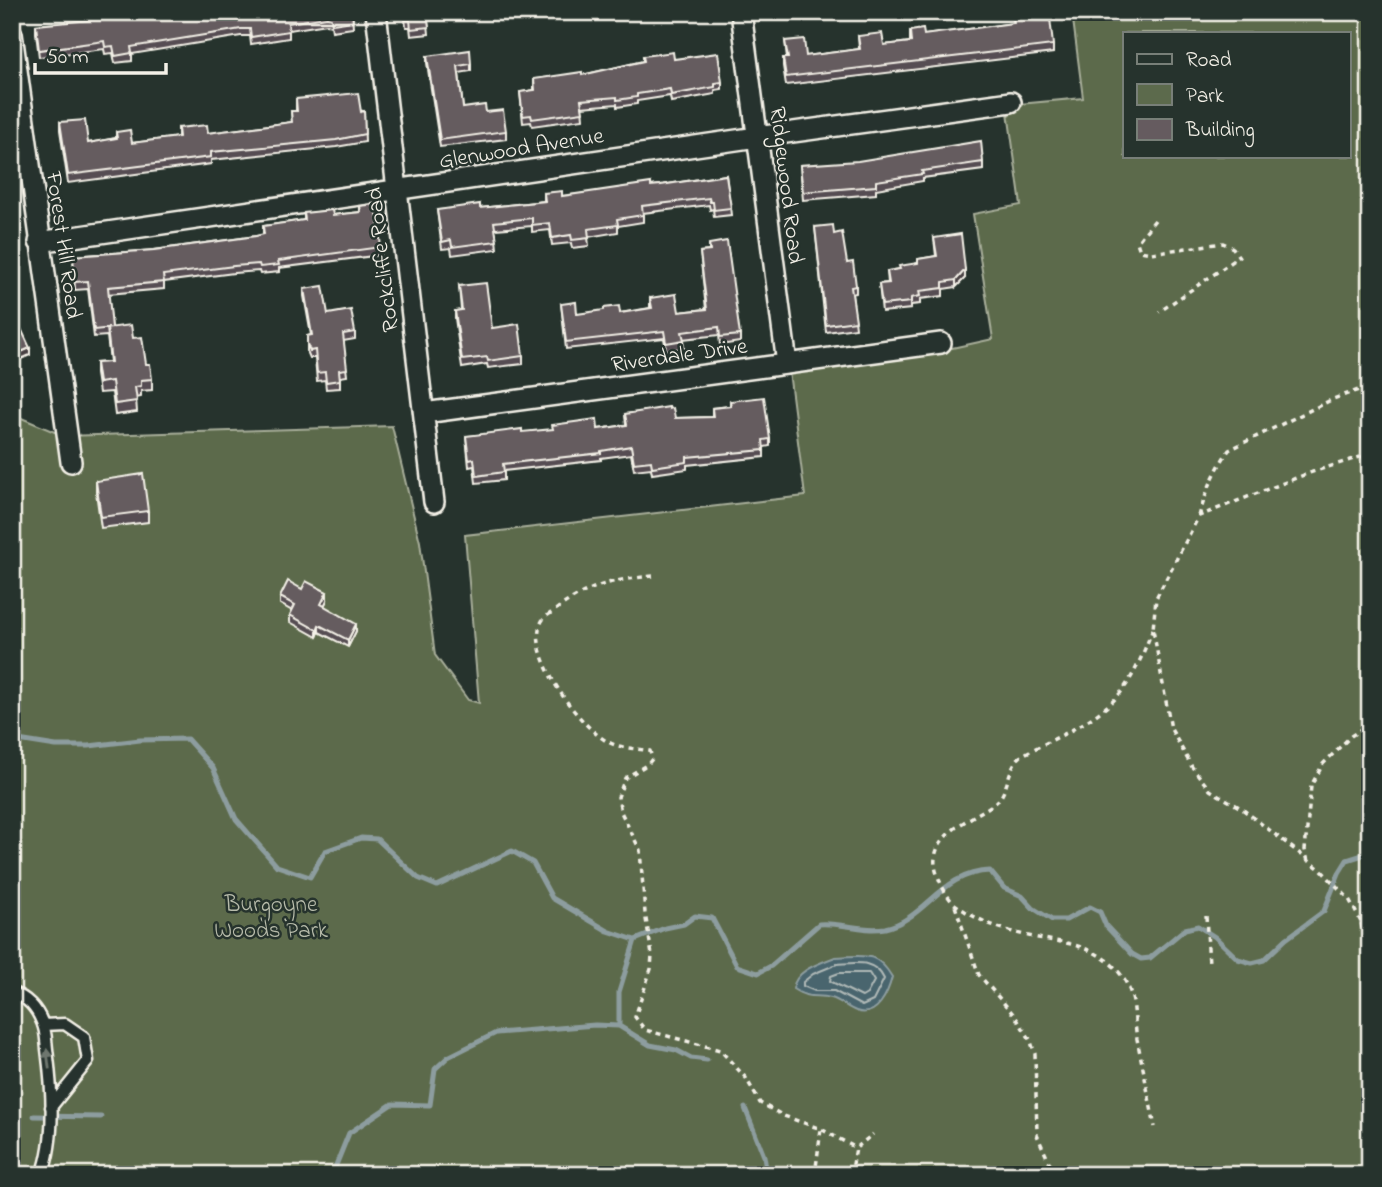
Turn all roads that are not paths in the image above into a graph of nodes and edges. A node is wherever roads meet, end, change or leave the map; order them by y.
1 (376, 12) edge
2 (741, 12) edge
3 (12, 34) edge
4 (1011, 102) dead end
5 (757, 137) junction
6 (397, 191) junction
7 (39, 242) junction
8 (941, 343) dead end
9 (787, 364) junction
10 (424, 413) junction
11 (71, 461) dead end
12 (434, 502) dead end
13 (12, 993) edge
14 (43, 1025) junction
15 (51, 1108) junction
16 (42, 1175) edge

1 - 6 street, Rockcliffe Road
2 - 5 street, Ridgewood Road
3 - 7 street, Forest Hill Road
4 - 5 street, Glenwood Avenue
5 - 6 street, Glenwood Avenue
5 - 9 street, Ridgewood Road
6 - 7 street, Glenwood Avenue
6 - 10 street, Rockcliffe Road
7 - 11 street, Forest Hill Road
8 - 9 street, Riverdale Drive
9 - 10 street, Riverdale Drive
10 - 12 street, Rockcliffe Road
13 - 14 lane
15 -> 14 lane
14 - 15 lane
15 - 16 lane

